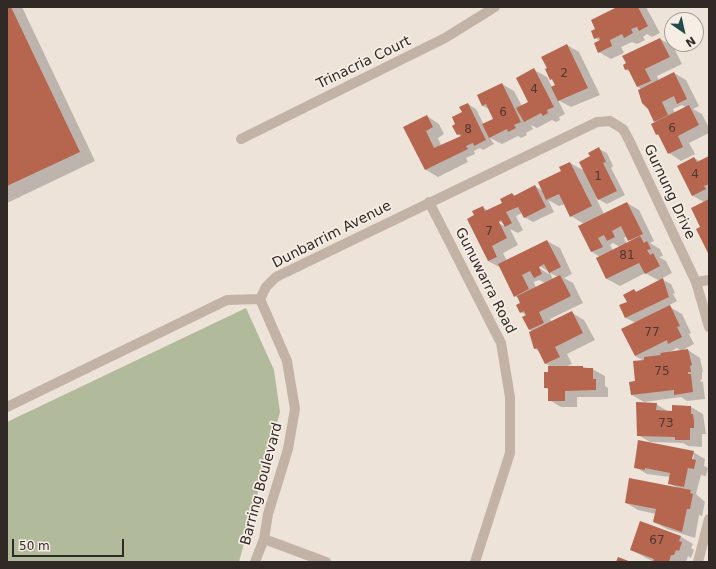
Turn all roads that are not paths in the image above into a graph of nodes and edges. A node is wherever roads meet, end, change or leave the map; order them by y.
1 (495, 7) edge
2 (610, 121) joint
3 (241, 139) dead end
4 (430, 202) junction
5 (709, 280) edge
6 (696, 282) junction
7 (260, 299) junction
8 (709, 327) edge
9 (7, 408) edge
10 (709, 518) edge
11 (264, 539) junction
12 (255, 562) edge
13 (326, 562) edge
14 (475, 562) edge
15 (698, 562) edge

1 - 3 street, Trinacria Court
2 - 4 street, Dunbarrim Avenue
2 - 6 street, Gurnung Drive
4 - 7 street, Dunbarrim Avenue
4 - 14 street, Gunuwarra Road
5 - 6 street
6 - 8 street, Gurnung Drive
7 - 9 street
7 - 11 street, Barring Boulevard
10 - 15 street
11 - 12 street, Barring Boulevard
11 - 13 street

